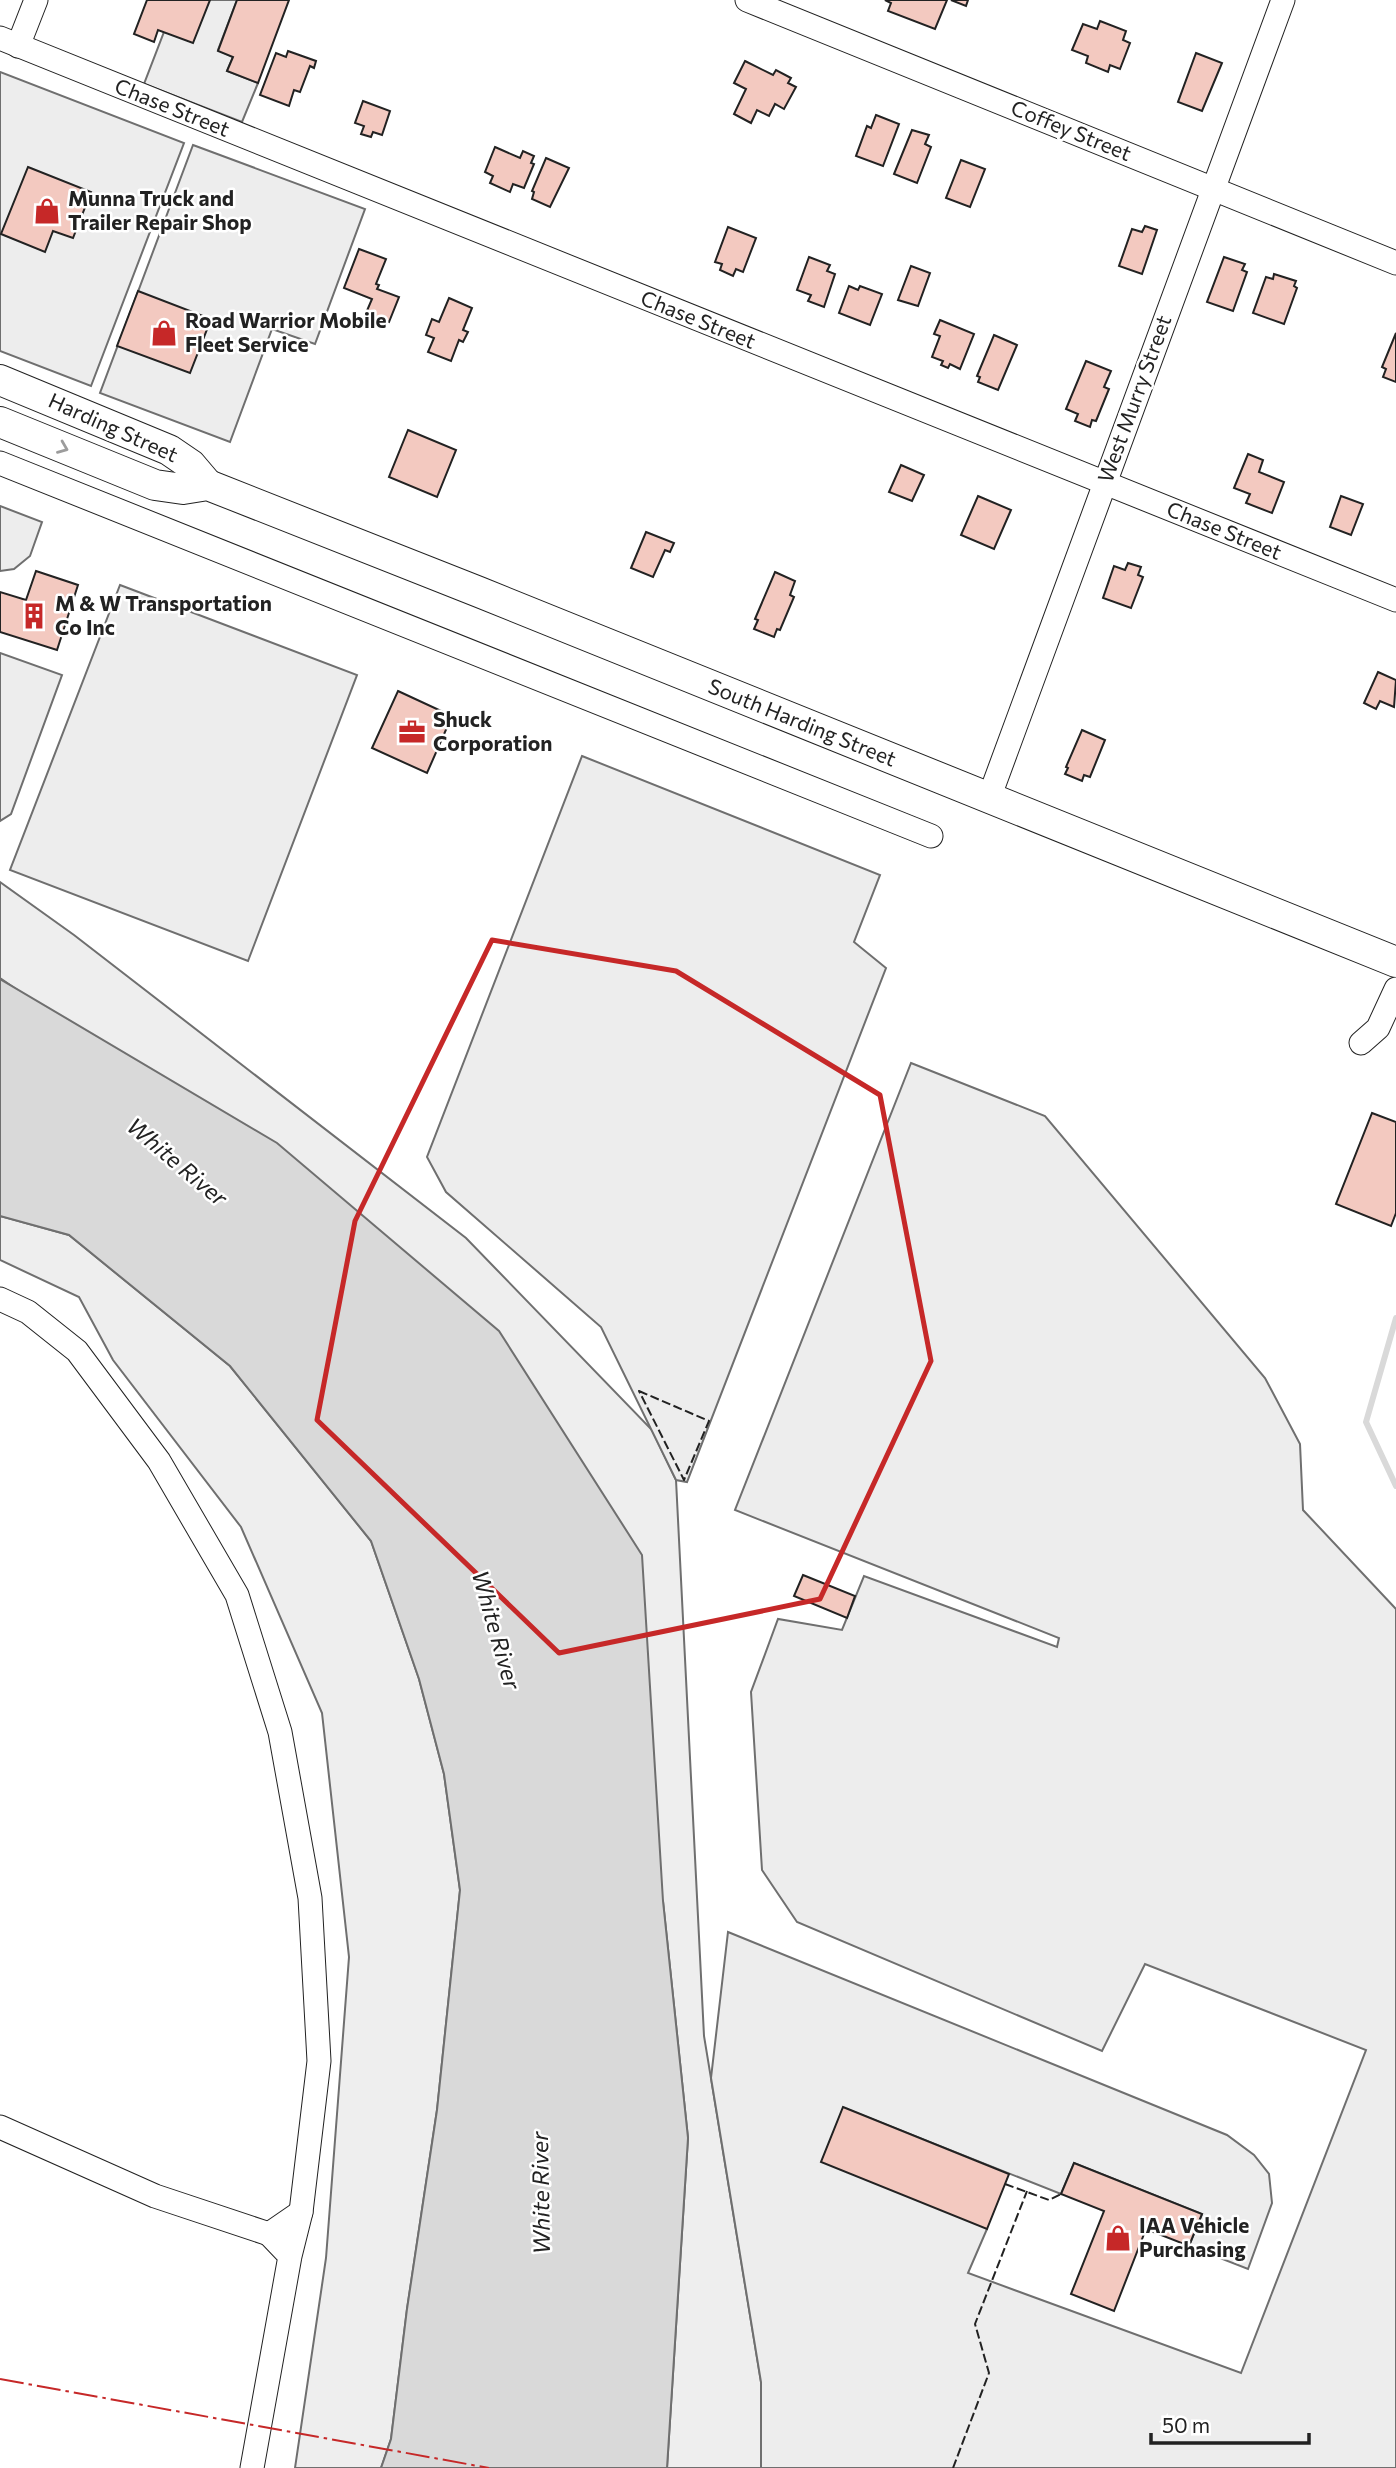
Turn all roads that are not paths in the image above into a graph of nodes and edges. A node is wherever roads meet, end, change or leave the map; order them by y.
1 (36, 0) edge
2 (747, 0) edge
3 (1283, 0) edge
4 (9, 42) edge
5 (1213, 188) junction
6 (1396, 262) edge
7 (0, 380) edge
8 (0, 422) edge
9 (0, 463) edge
10 (1104, 482) junction
11 (208, 485) junction
12 (1396, 600) edge
13 (989, 798) junction
14 (931, 836) dead end
15 (1396, 962) edge
16 (1396, 989) edge
17 (1362, 1043) dead end
18 (0, 1299) edge
19 (0, 2127) edge
20 (301, 2211) junction
21 (269, 2234) junction
22 (290, 2256) junction
23 (252, 2468) edge

1 - 4 street
2 - 5 street, Coffey Street
3 - 5 street, West Murry Street
4 - 10 street, Chase Street
5 - 6 street, Coffey Street
5 - 10 street, West Murry Street
7 - 11 main road, Harding Street
8 -> 11 main road, Harding Street
9 - 14 street
10 - 12 street, Chase Street
10 - 13 street, West Murry Street
11 - 13 main road, South Harding Street
13 - 15 main road, South Harding Street
16 - 17 street
18 - 20 street
19 - 21 street
20 - 21 street
20 - 22 street
21 - 22 street
22 - 23 street

